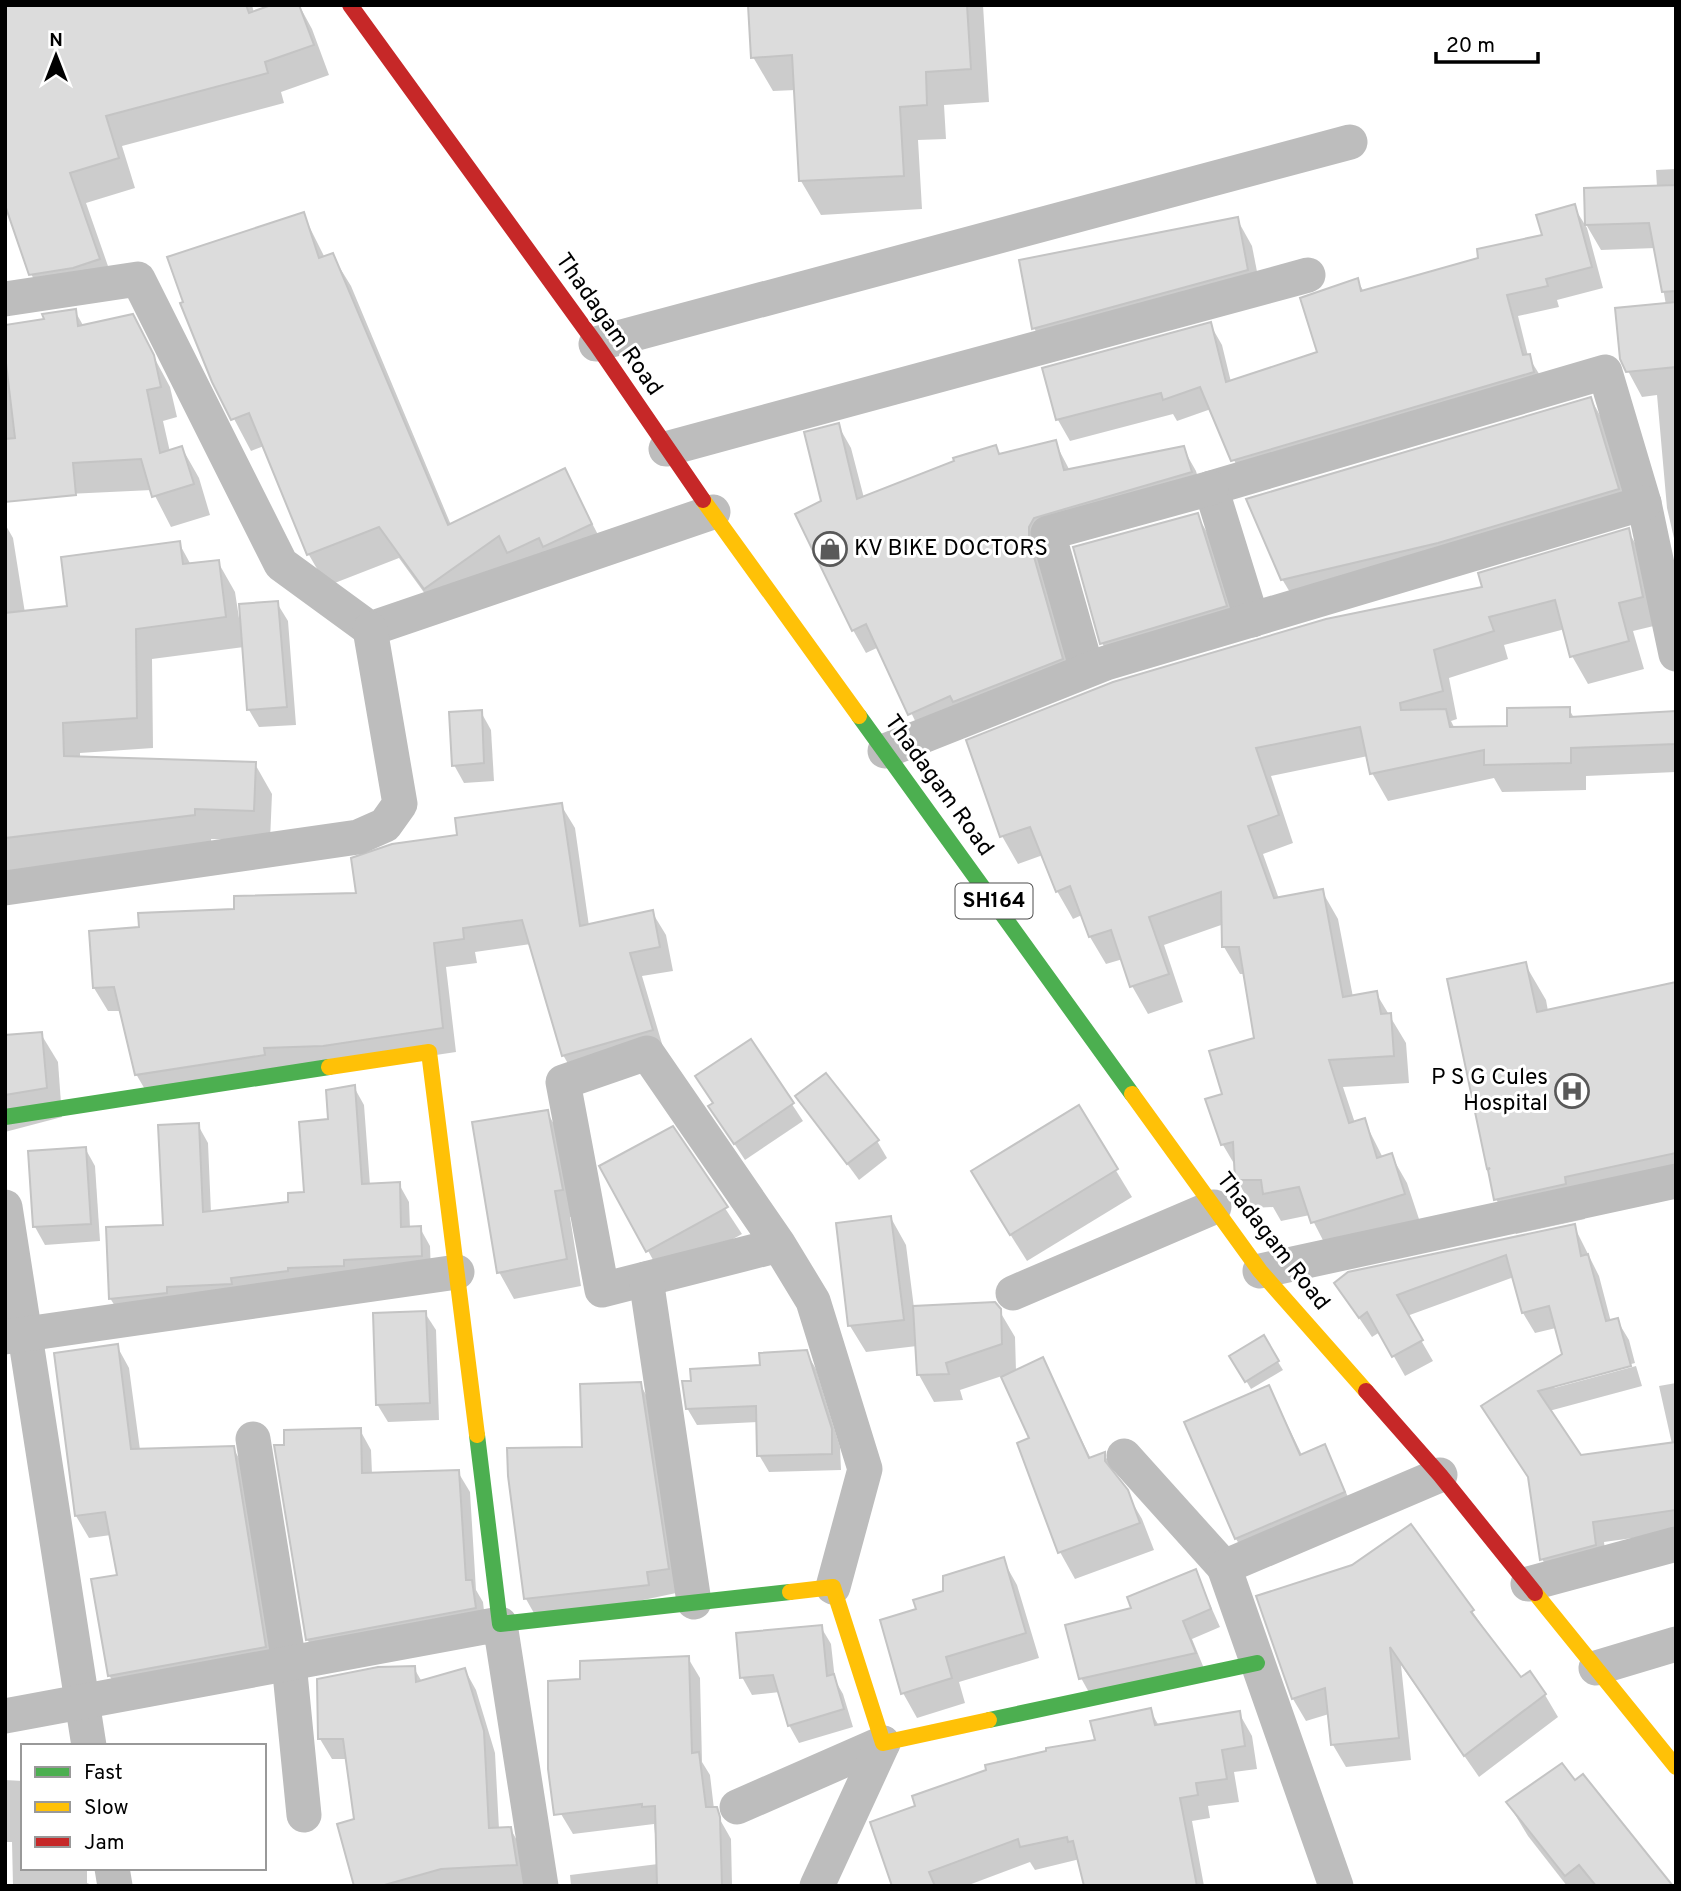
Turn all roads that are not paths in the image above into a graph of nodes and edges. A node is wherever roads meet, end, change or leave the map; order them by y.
1 (350, 5) edge
2 (1350, 142) dead end
3 (1308, 275) dead end
4 (9, 289) edge
5 (596, 344) junction
6 (666, 449) junction
7 (1211, 488) junction
8 (1644, 503) junction
9 (713, 512) junction
10 (1252, 620) junction
11 (370, 629) junction
12 (1676, 654) edge
13 (1087, 670) junction
14 (885, 751) junction
15 (5, 888) edge
16 (5, 1117) edge
17 (1676, 1181) edge
18 (5, 1207) edge
19 (1214, 1207) junction
20 (779, 1245) junction
21 (457, 1272) junction
22 (1261, 1272) junction
23 (646, 1279) junction
24 (1013, 1293) dead end
25 (15, 1336) edge
26 (253, 1439) dead end
27 (1124, 1456) dead end
28 (1440, 1475) junction
29 (1676, 1544) edge
30 (1224, 1567) junction
31 (1528, 1584) junction
32 (833, 1587) junction
33 (694, 1602) junction
34 (500, 1623) junction
35 (1676, 1644) edge
36 (1257, 1662) junction
37 (289, 1663) junction
38 (1596, 1668) junction
39 (80, 1702) junction
40 (5, 1716) edge
41 (883, 1743) junction
42 (89, 1744) edge
43 (1676, 1767) edge
44 (737, 1807) dead end
45 (304, 1815) dead end
46 (541, 1886) edge
47 (817, 1886) edge
48 (1336, 1886) edge

1 - 5 main road, Thadagam Road / SH164
2 - 5 street
3 - 6 street
4 - 11 street
5 - 6 main road, Thadagam Road / SH164
6 - 9 main road, Thadagam Road / SH164
7 - 8 street
7 - 10 street
7 - 13 street
8 - 10 street
8 - 12 street
9 - 11 street
9 - 14 main road, Thadagam Road / SH164
10 - 13 street
11 - 15 street
13 - 14 street
14 - 19 main road, Thadagam Road / SH164
16 - 21 main road
17 - 22 street
18 - 25 street
19 - 22 main road, Thadagam Road / SH164
19 - 24 street
20 - 23 street
20 - 23 street
20 - 32 street
21 - 25 street
21 - 34 main road
22 - 28 main road, Thadagam Road / SH164
23 - 33 street
25 - 39 street
26 - 37 street
27 - 30 street
28 - 30 street
28 - 31 main road, Thadagam Road / SH164
29 - 31 street
30 - 36 street
31 - 38 main road, Thadagam Road / SH164
32 - 33 main road
32 - 41 main road
33 - 34 main road
34 - 37 street
34 - 46 street
35 - 38 street
36 - 41 main road
36 - 48 street
37 - 39 street
37 - 45 street
38 - 43 main road, Thadagam Road / SH164
39 - 40 street
39 - 42 street
41 - 44 street
41 - 47 street

